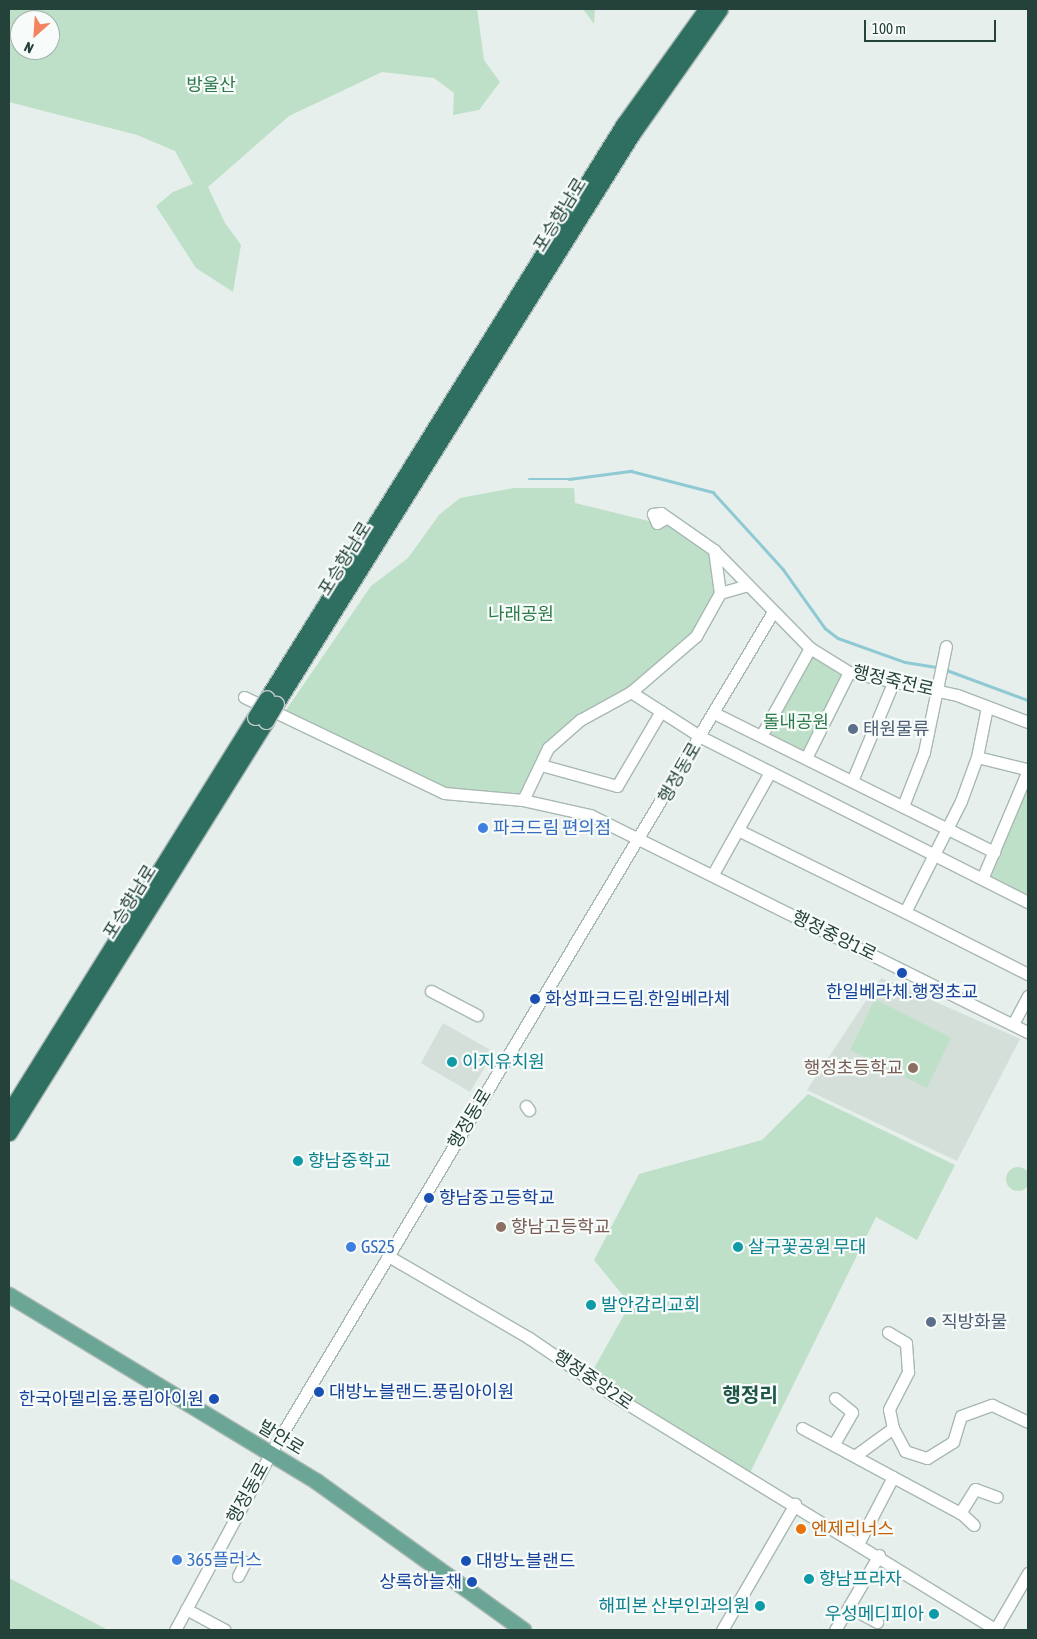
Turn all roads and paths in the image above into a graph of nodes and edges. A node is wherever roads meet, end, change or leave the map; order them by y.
1 (706, 9) edge
2 (720, 9) edge
3 (664, 519) dead end
4 (714, 550) junction
5 (748, 585) junction
6 (720, 593) junction
7 (773, 612) junction
8 (946, 646) dead end
9 (810, 648) junction
10 (849, 672) junction
11 (893, 683) junction
12 (937, 691) junction
13 (631, 692) junction
14 (244, 697) dead end
15 (272, 701) junction
16 (987, 707) junction
17 (661, 711) junction
18 (714, 713) junction
19 (261, 719) junction
20 (1028, 722) edge
21 (761, 736) junction
22 (700, 737) junction
23 (977, 757) junction
24 (806, 758) junction
25 (541, 765) junction
26 (1027, 770) edge
27 (770, 772) junction
28 (852, 781) junction
29 (523, 800) junction
30 (903, 806) junction
31 (948, 828) junction
32 (738, 830) junction
33 (641, 838) junction
34 (994, 852) junction
35 (935, 855) junction
36 (713, 874) junction
37 (982, 879) junction
38 (1028, 902) edge
39 (905, 912) junction
40 (1028, 974) edge
41 (431, 991) dead end
42 (1028, 996) edge
43 (477, 1015) dead end
44 (1013, 1024) junction
45 (1028, 1032) edge
46 (9, 1112) edge
47 (9, 1133) edge
48 (390, 1257) junction
49 (9, 1295) edge
50 (888, 1332) dead end
51 (835, 1398) dead end
52 (1028, 1422) edge
53 (802, 1428) dead end
54 (893, 1428) junction
55 (835, 1442) junction
56 (270, 1454) junction
57 (856, 1455) junction
58 (893, 1477) junction
59 (997, 1497) dead end
60 (795, 1504) junction
61 (960, 1513) junction
62 (974, 1526) dead end
63 (859, 1542) junction
64 (879, 1555) junction
65 (245, 1562) dead end
66 (1028, 1573) edge
67 (238, 1576) dead end
68 (853, 1604) junction
69 (186, 1609) junction
70 (877, 1622) dead end
71 (175, 1630) edge
72 (225, 1630) edge
73 (523, 1630) edge
74 (722, 1630) edge
75 (835, 1630) edge
76 (995, 1630) edge

1 - 15 highway, 포승향남로
2 - 15 highway, 포승향남로
3 - 4 street, 행정죽전로
4 - 5 street, 행정죽전로
4 - 6 street
5 - 6 street
5 - 7 street, 행정죽전로
6 - 13 street
7 - 9 street, 행정죽전로
7 - 18 street, 행정동로
8 - 12 street
9 - 10 street, 행정죽전로
9 - 21 street
10 - 11 street, 행정죽전로
10 - 24 street
11 - 12 street, 행정죽전로
11 - 28 street
12 - 16 street, 행정죽전로
12 - 30 street
13 - 17 street
13 - 25 street
14 - 29 street, 행정중앙1로
15 - 19 highway, 포승향남로, bridge
16 - 20 street, 행정죽전로
16 - 23 street
17 - 22 street
17 - 25 street
18 - 21 street
18 - 22 street, 행정동로
19 - 46 highway, 포승향남로
19 - 47 highway, 포승향남로
21 - 24 street
22 - 27 street
22 - 33 street, 행정동로
23 - 26 street
23 - 31 street
24 - 28 street
25 - 29 street
26 - 34 street
27 - 32 street
27 - 35 street
28 - 30 street
29 - 33 street, 행정중앙1로
30 - 31 street
31 - 34 street
31 - 35 street
32 - 36 street
32 - 39 street
33 - 36 street, 행정중앙1로
33 - 48 street, 행정동로
34 - 37 street
35 - 37 street
35 - 39 street
36 - 44 street, 행정중앙1로
37 - 38 street
39 - 40 street
41 - 43 street
42 - 44 street
44 - 45 street, 행정중앙1로
48 - 56 street, 행정동로
48 - 60 street, 행정중앙2로
49 - 56 main road, 발안로
50 - 54 street
51 - 55 street
52 - 54 street
53 - 55 street
54 - 57 street
55 - 57 street
56 - 69 street, 행정동로
56 - 73 main road, 발안로
57 - 58 street
58 - 61 street
58 - 63 street
59 - 61 street
60 - 63 street, 행정중앙2로
60 - 74 street
61 - 62 street
63 - 64 street, 행정중앙2로
64 - 68 street
64 - 76 street, 행정중앙2로
65 - 67 street
66 - 76 street
68 - 70 street
68 - 75 street
69 - 71 street, 행정동로
69 - 72 street

